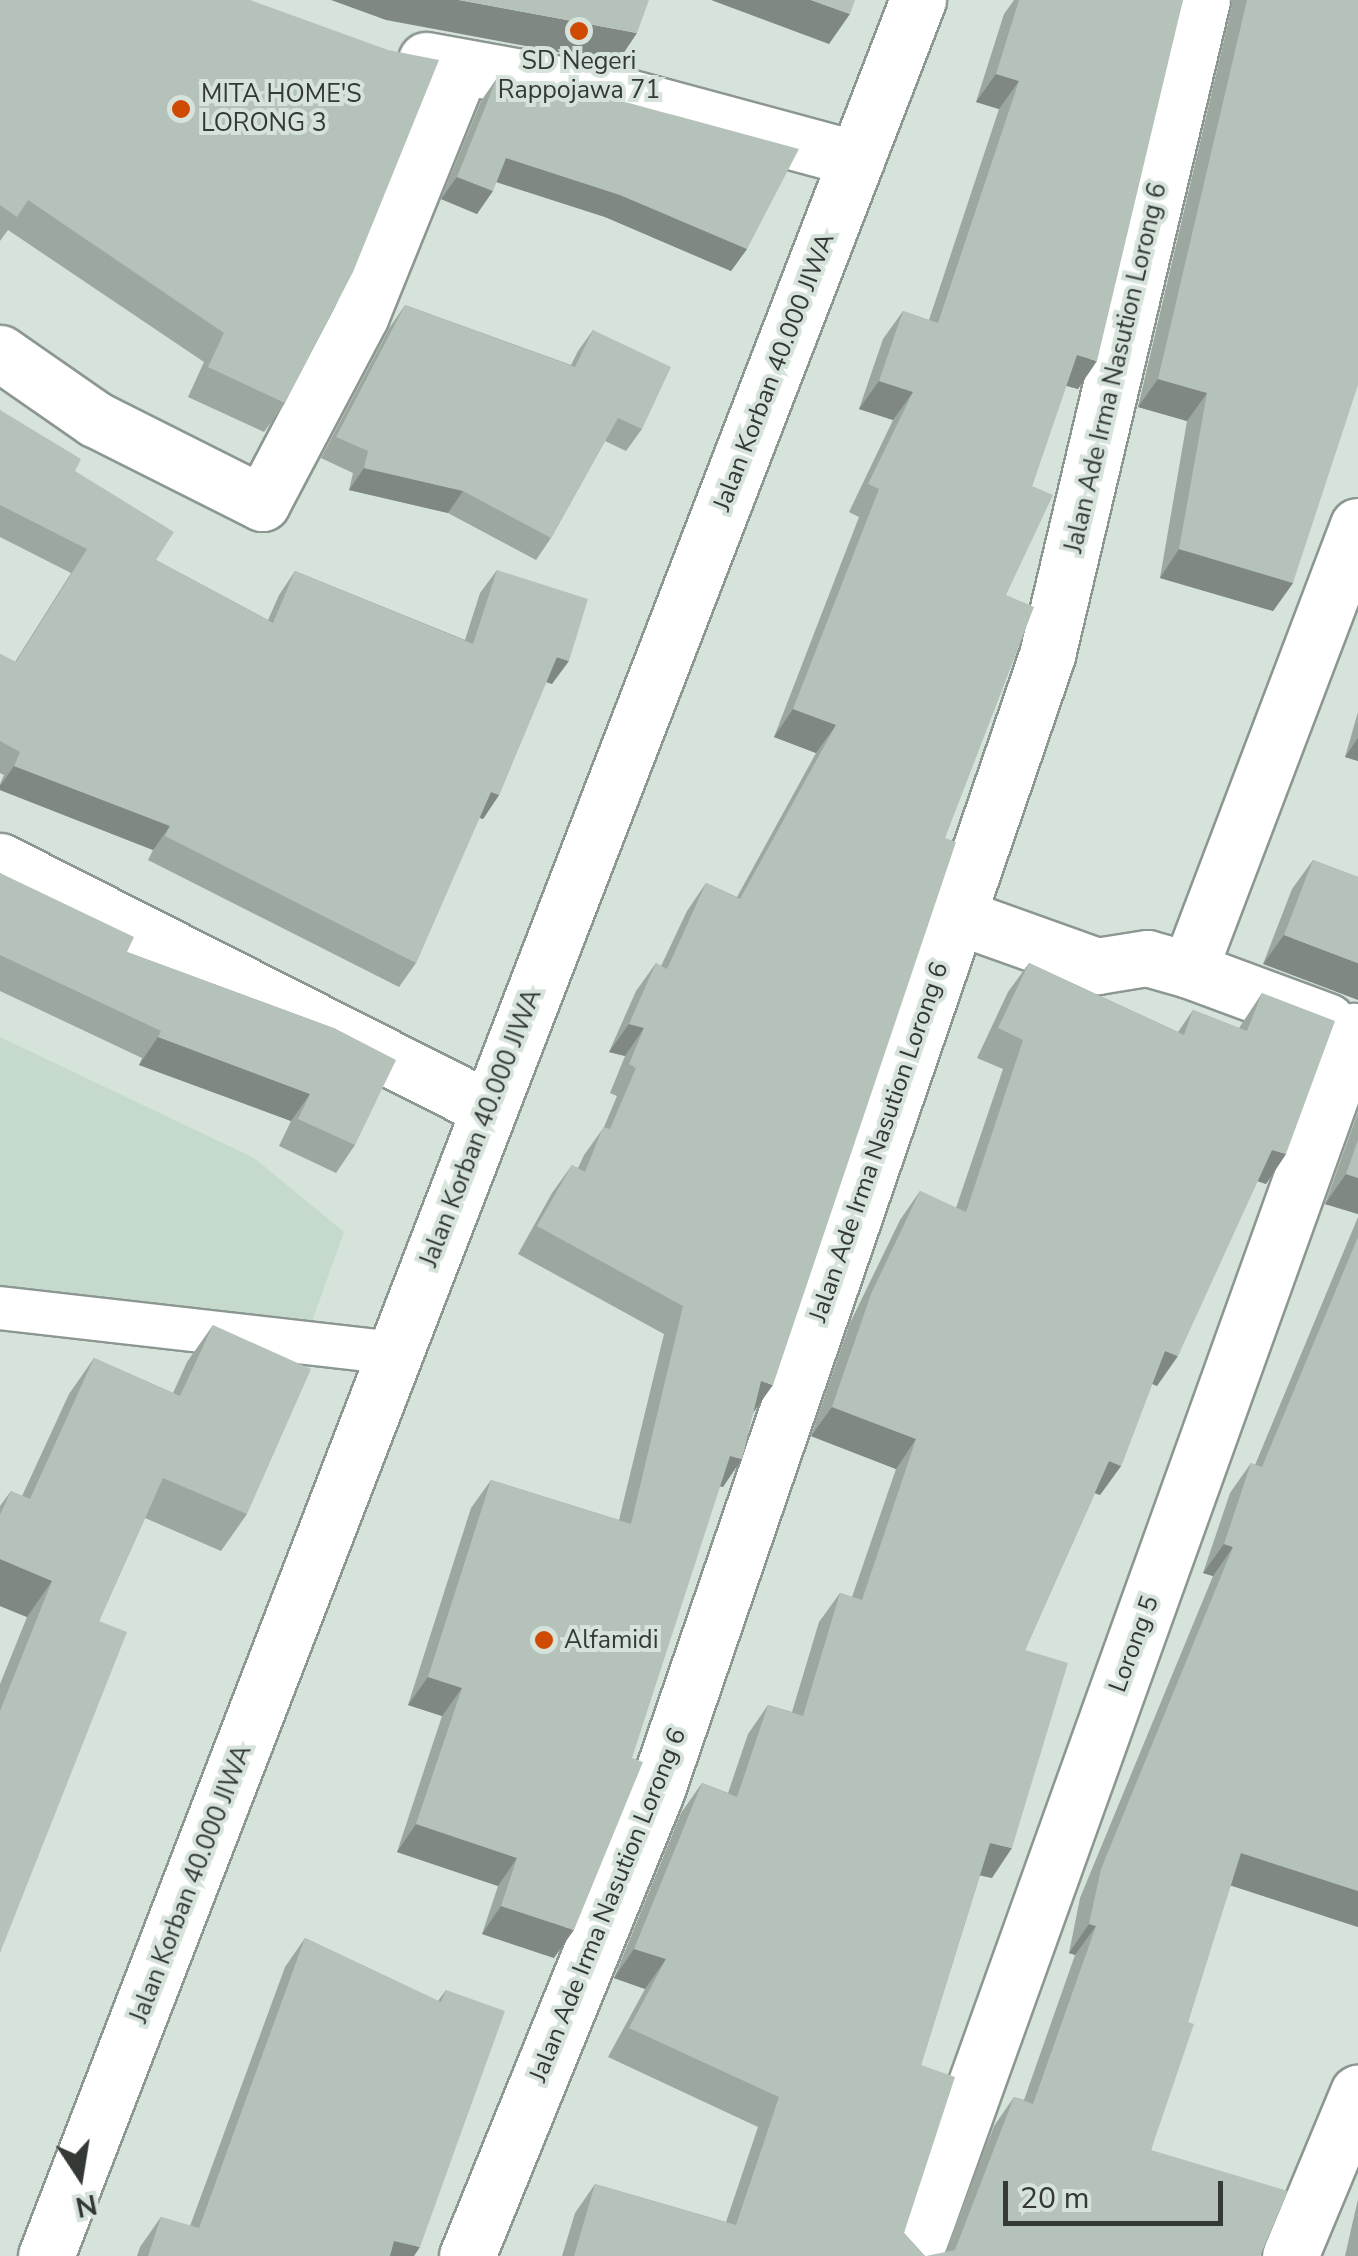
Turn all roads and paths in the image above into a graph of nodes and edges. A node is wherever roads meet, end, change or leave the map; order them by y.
1 (918, 0) edge
2 (1202, 0) edge
3 (378, 50) edge
4 (461, 67) junction
5 (856, 160) junction
6 (0, 352) edge
7 (1358, 526) edge
8 (0, 861) edge
9 (957, 916) junction
10 (1189, 970) junction
11 (1356, 1032) edge
12 (487, 1108) junction
13 (0, 1308) edge
14 (392, 1353) junction
15 (1358, 2093) edge
16 (46, 2256) edge
17 (467, 2256) edge
18 (914, 2256) edge
19 (1290, 2256) edge

1 - 5 street, Jalan Korban 40.000 JIWA
2 - 9 street, Jalan Ade Irma Nasution Lorong 6
3 - 4 street
4 - 5 street
4 - 6 street
5 - 12 street, Jalan Korban 40.000 JIWA
7 - 10 street
8 - 12 street
9 - 10 street
9 - 17 street, Jalan Ade Irma Nasution Lorong 6
10 - 11 street
11 - 18 street, Lorong 5
12 - 14 street, Jalan Korban 40.000 JIWA
13 - 14 lane
14 - 16 street, Jalan Korban 40.000 JIWA
15 - 19 street

